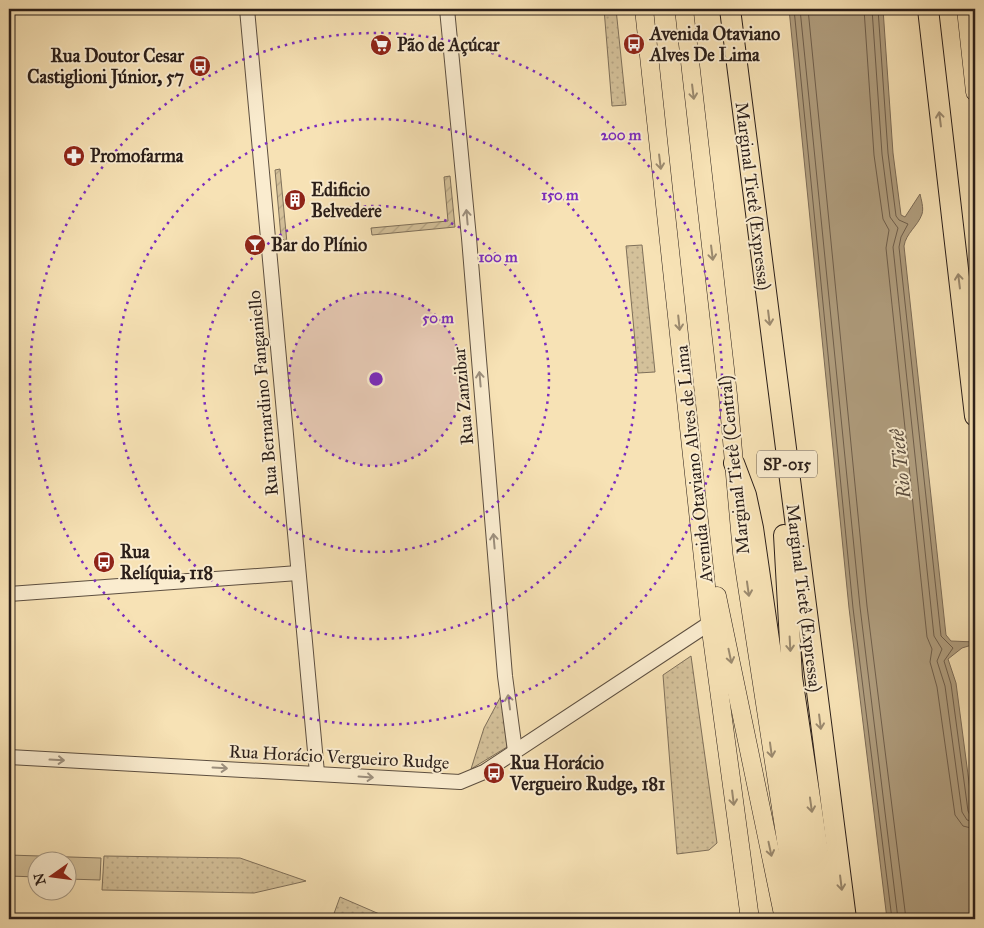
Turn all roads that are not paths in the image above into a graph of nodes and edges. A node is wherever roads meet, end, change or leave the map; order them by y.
1 (247, 9) edge
2 (447, 9) edge
3 (644, 9) edge
4 (684, 9) edge
5 (730, 9) edge
6 (928, 9) edge
7 (966, 9) edge
8 (975, 92) edge
9 (975, 416) edge
10 (734, 463) junction
11 (788, 474) junction
12 (705, 558) junction
13 (298, 573) junction
14 (9, 594) edge
15 (710, 623) junction
16 (516, 750) junction
17 (9, 757) edge
18 (317, 773) junction
19 (750, 919) edge
20 (784, 919) edge
21 (798, 919) edge
22 (809, 919) edge
23 (828, 919) edge
24 (846, 919) edge

1 - 13 street, Rua Bernardino Fanganiello
16 -> 2 street, Rua Zanzibar
3 -> 12 highway, Avenida Otaviano Alves de Lima
4 -> 10 highway, Marginal Tietê (Central)
5 -> 11 highway, Marginal Tietê (Expressa) / SP-015
9 -> 6 highway
7 - 8 highway
10 -> 21 highway, Marginal Tietê (Central)
10 - 22 highway
11 -> 23 highway, SP-015
11 -> 24 highway, Marginal Tietê (Expressa) / SP-015
12 - 15 highway, Avenida Otaviano Alves de Lima
12 -> 20 highway
13 - 14 street
13 - 18 street, Rua Bernardino Fanganiello
15 - 16 street, Rua Horácio Vergueiro Rudge
15 -> 19 highway, Avenida Otaviano Alves de Lima
18 -> 16 street, Rua Horácio Vergueiro Rudge
17 -> 18 street, Rua Horácio Vergueiro Rudge

